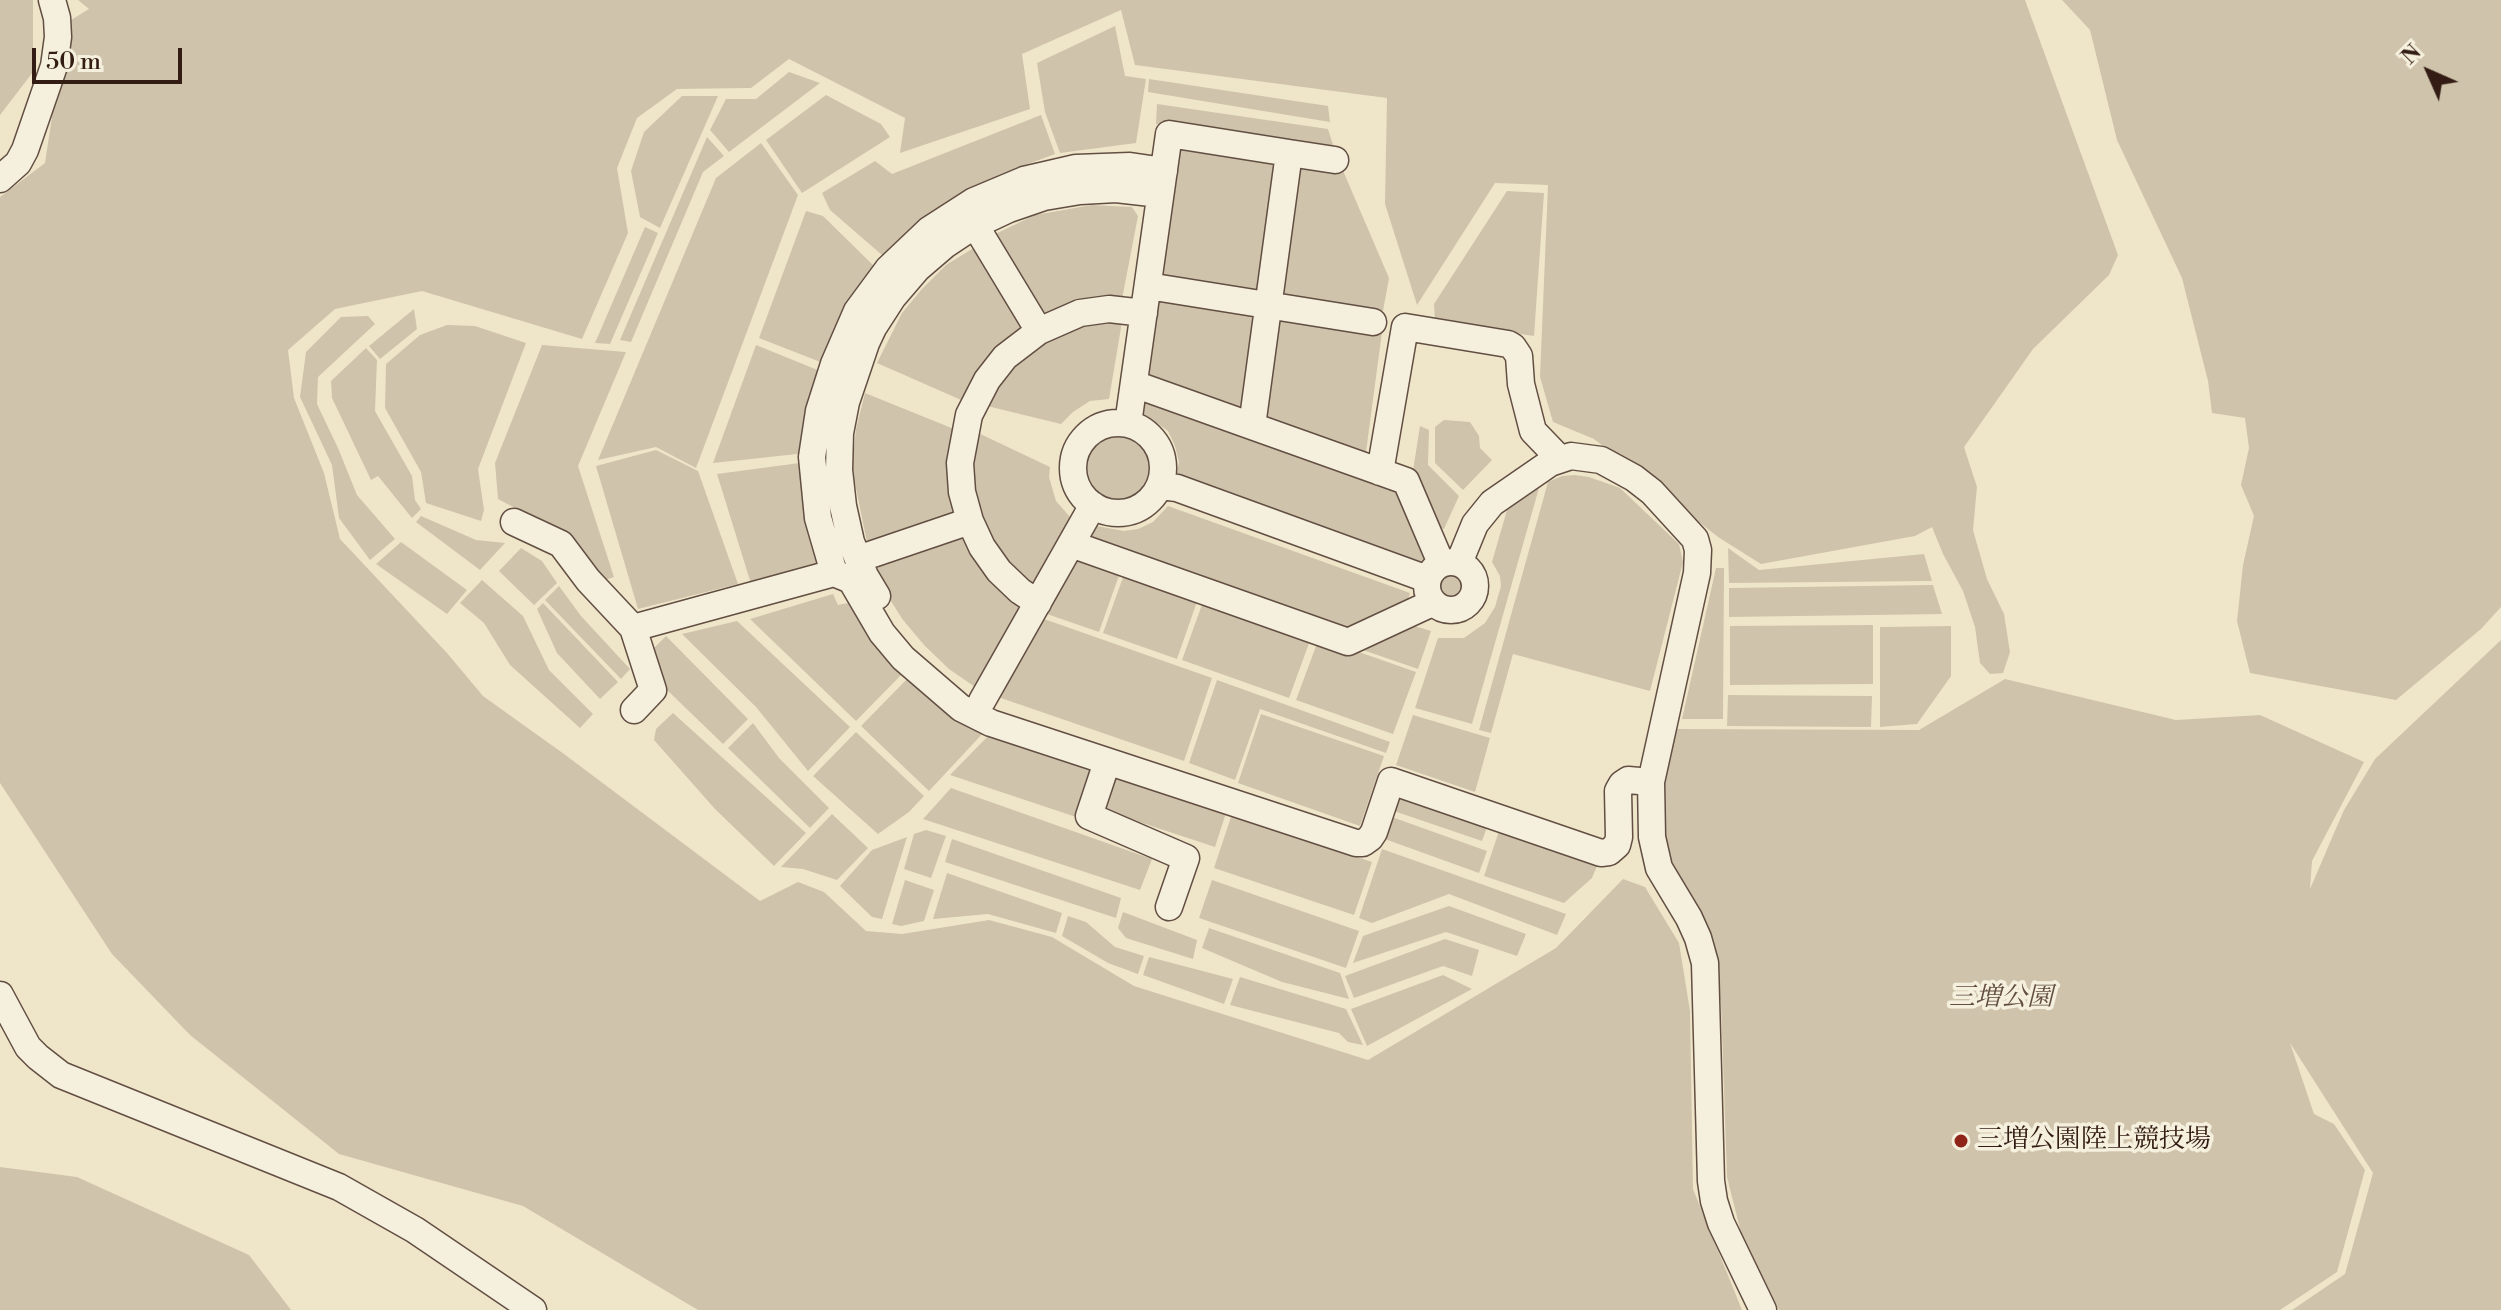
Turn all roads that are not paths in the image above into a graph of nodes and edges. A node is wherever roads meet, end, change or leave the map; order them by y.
1 (52, 0) edge
2 (1289, 153) junction
3 (1335, 160) dead end
4 (0, 179) edge
5 (1162, 182) junction
6 (975, 225) junction
7 (1148, 286) junction
8 (1268, 306) junction
9 (1144, 313) junction
10 (1373, 322) dead end
11 (1039, 331) junction
12 (1134, 384) junction
13 (1128, 424) junction
14 (1252, 426) junction
15 (1560, 459) junction
16 (1380, 472) junction
17 (1160, 486) junction
18 (1093, 505) junction
19 (970, 521) junction
20 (514, 522) dead end
21 (1071, 544) junction
22 (858, 559) junction
23 (834, 573) junction
24 (1440, 577) junction
25 (1038, 603) junction
26 (633, 628) junction
27 (982, 701) junction
28 (634, 710) dead end
29 (1107, 762) junction
30 (1651, 782) junction
31 (1169, 907) dead end
32 (0, 995) edge
33 (533, 1310) edge
34 (1763, 1310) edge

1 - 4 street
2 - 3 street
2 - 5 street
2 - 8 street
5 - 6 street
5 - 7 street
5 - 23 street
6 - 11 street
6 - 22 street
7 - 8 street
7 - 9 street
8 - 10 street
8 - 14 street
9 - 11 street
9 - 12 street
11 - 19 street
12 - 13 street
12 - 14 street
13 - 17 street
13 - 18 street
14 - 16 street
15 - 16 street
15 - 24 street
15 - 30 street
16 - 24 street
17 - 18 street
17 - 24 street
18 - 21 street
19 - 22 street
19 - 25 street
20 - 26 street
21 - 24 street
21 - 25 street
22 - 27 street
23 - 26 street
23 - 29 street
25 - 27 street
26 - 28 street
27 - 29 street
29 - 30 street
29 - 31 street
30 - 34 street
32 - 33 street

